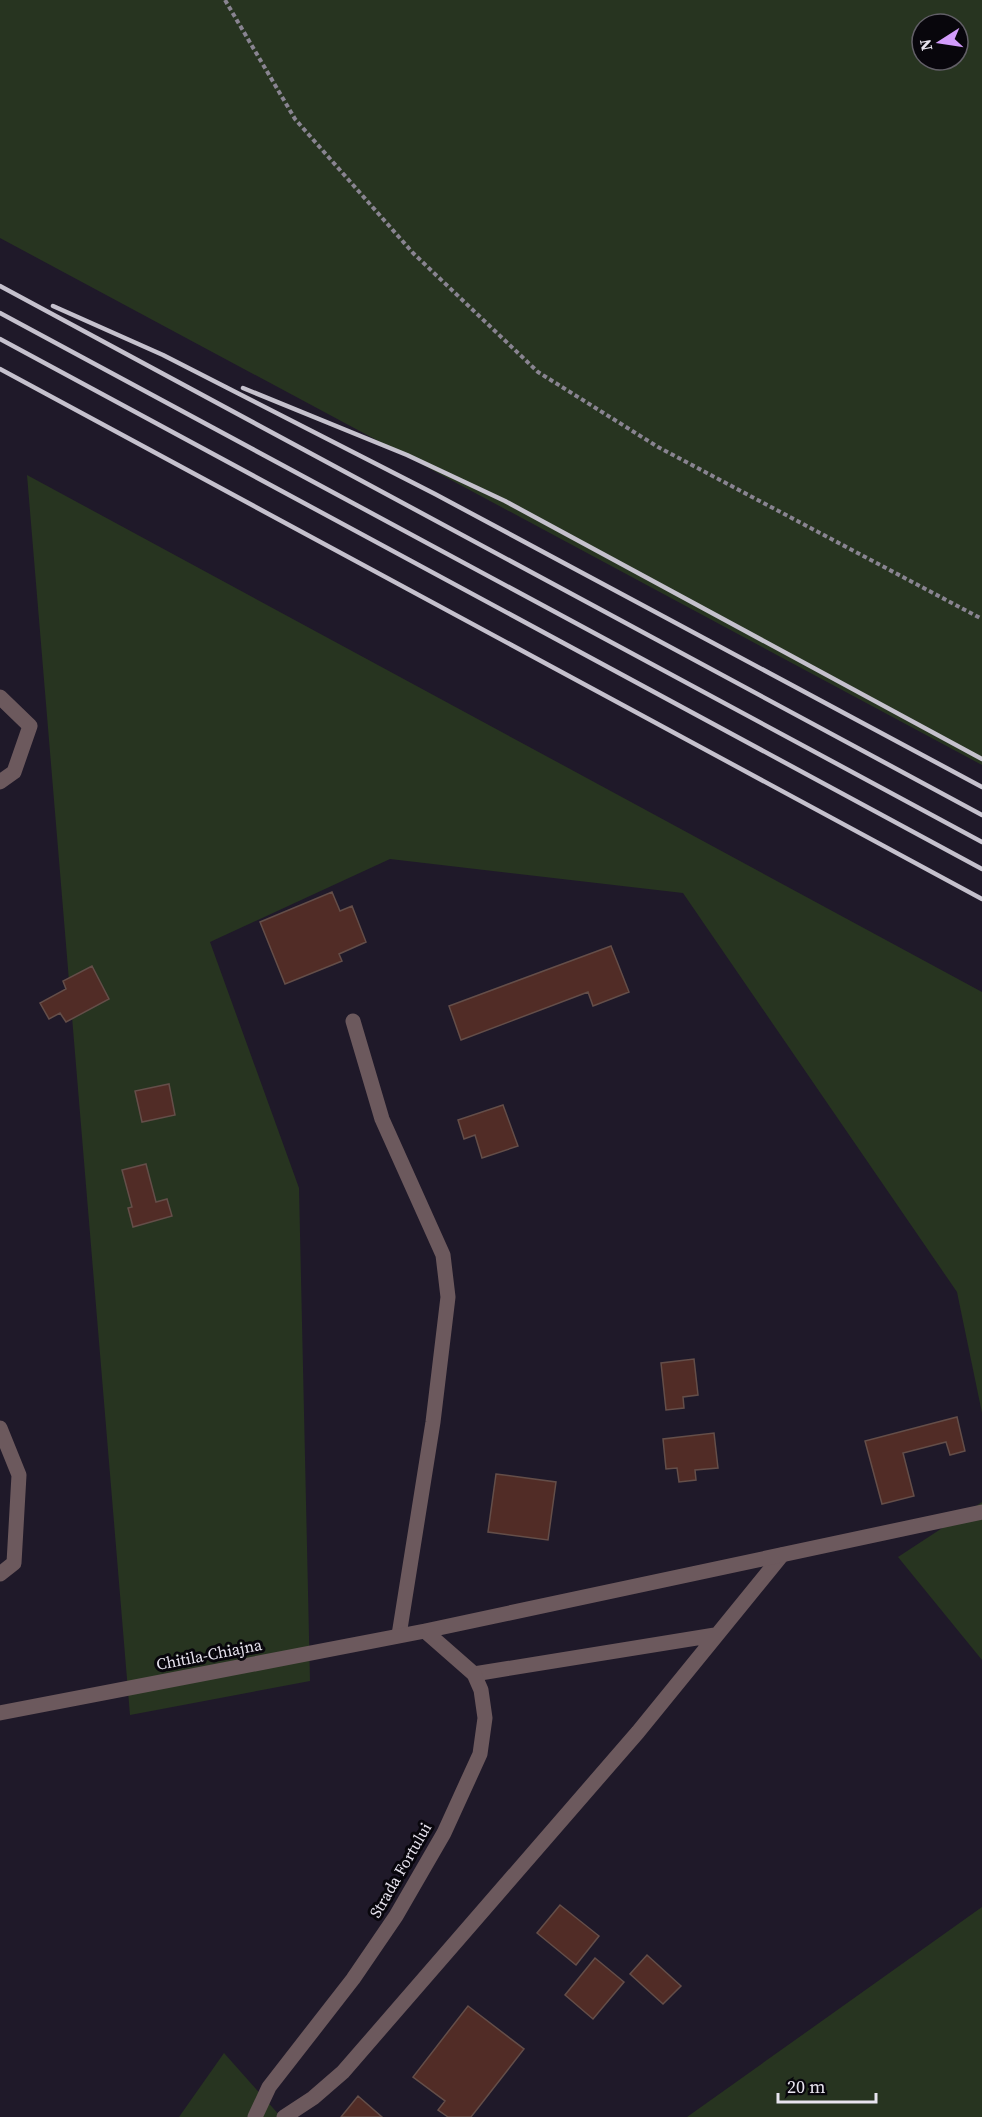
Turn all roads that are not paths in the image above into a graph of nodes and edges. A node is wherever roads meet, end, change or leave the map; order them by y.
1 (0, 698) edge
2 (0, 782) edge
3 (353, 1021) dead end
4 (0, 1428) edge
5 (982, 1512) edge
6 (782, 1555) junction
7 (0, 1574) edge
8 (426, 1631) junction
9 (399, 1635) junction
10 (715, 1635) junction
11 (474, 1674) junction
12 (0, 1713) edge
13 (255, 2117) edge
14 (284, 2117) edge

1 - 2 street
3 - 9 street
4 - 7 street
5 - 6 street, Chitila-Chiajna
6 - 8 street, Chitila-Chiajna
6 - 10 street
8 - 9 street, Chitila-Chiajna
8 - 11 street, Strada Fortului
9 - 12 street, Chitila-Chiajna
10 - 11 street
10 - 14 street
11 - 13 street, Strada Fortului

